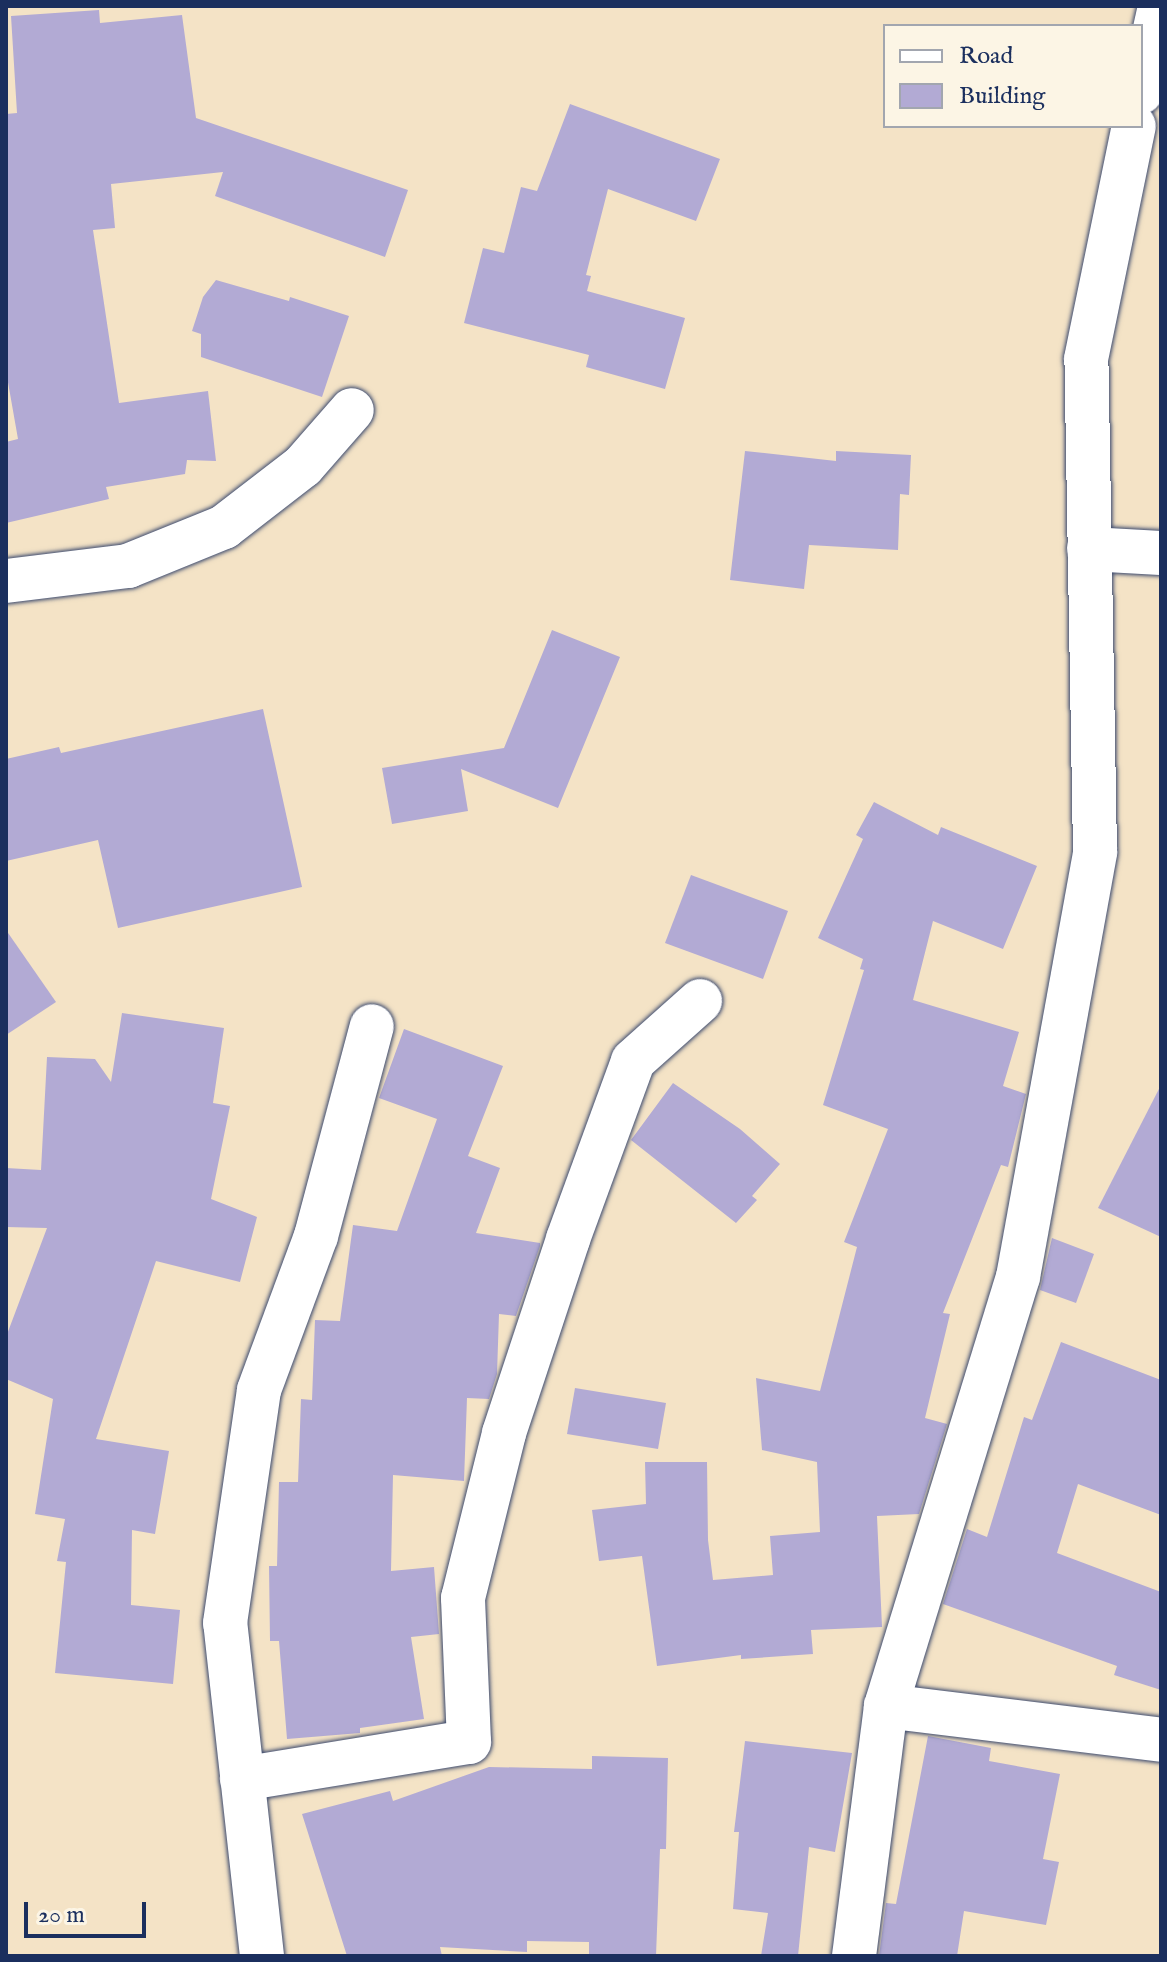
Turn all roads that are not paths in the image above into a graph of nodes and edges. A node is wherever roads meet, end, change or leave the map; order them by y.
1 (1160, 6) edge
2 (1143, 83) edge
3 (1134, 128) edge
4 (352, 410) dead end
5 (1089, 549) junction
6 (1161, 553) edge
7 (6, 581) edge
8 (700, 1001) dead end
9 (372, 1026) dead end
10 (886, 1706) junction
11 (1161, 1740) edge
12 (242, 1779) junction
13 (262, 1956) edge
14 (854, 1956) edge

1 - 2 street
3 - 5 street
4 - 7 street
5 - 6 street
5 - 10 street
8 - 12 street
9 - 12 street
10 - 11 street
10 - 14 street
12 - 13 street

